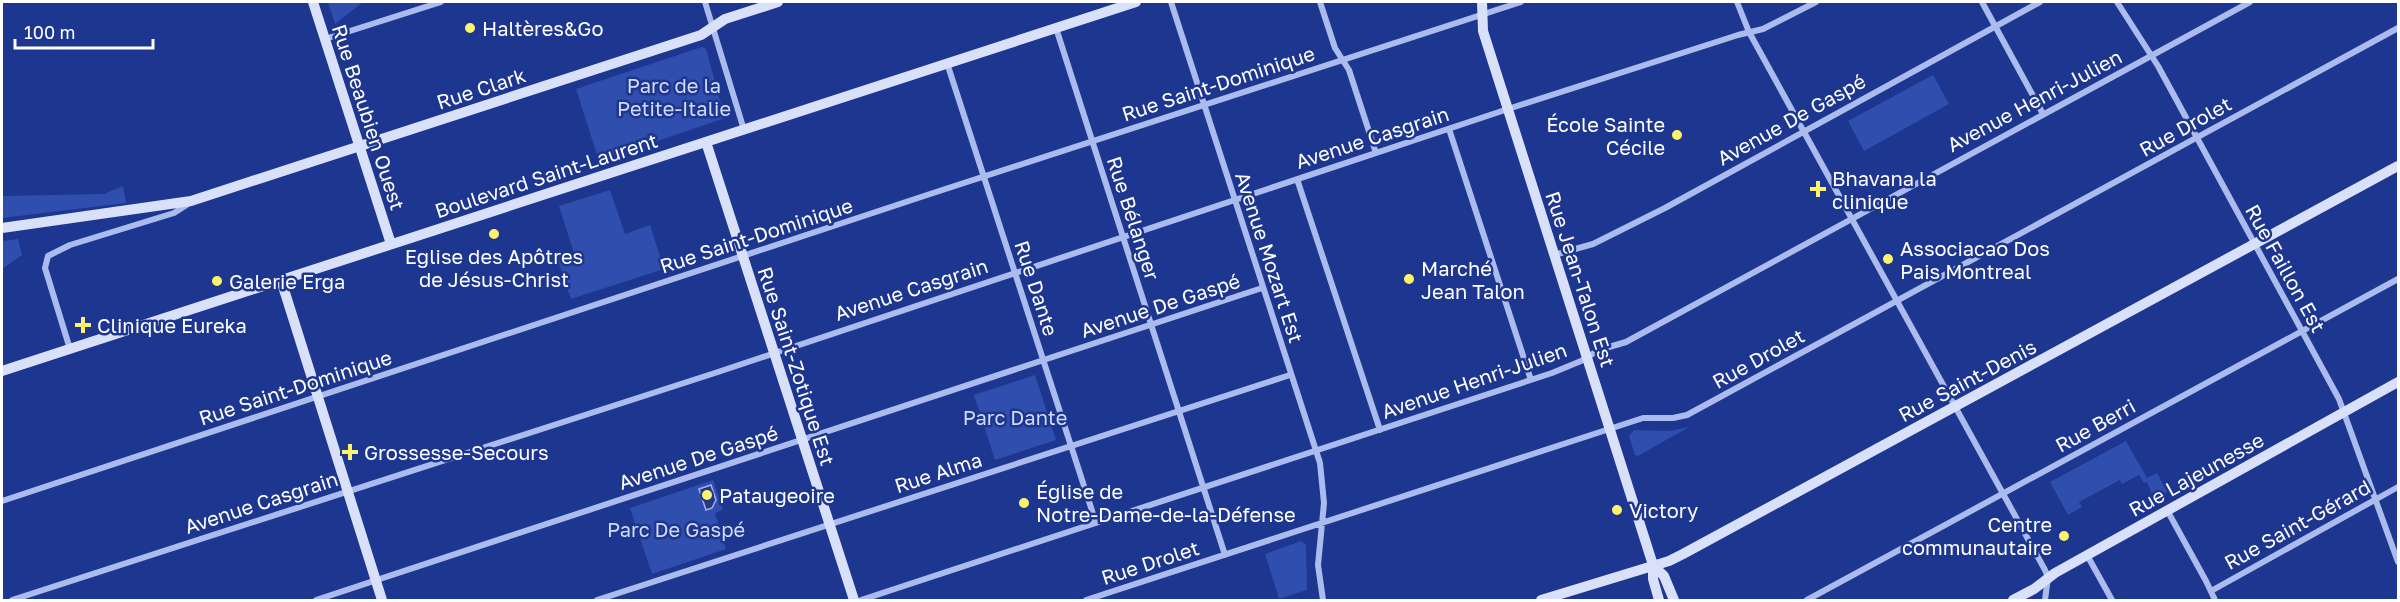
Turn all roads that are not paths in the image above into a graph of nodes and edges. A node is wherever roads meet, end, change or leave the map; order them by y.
1 (313, 2) edge
2 (441, 2) edge
3 (705, 2) edge
4 (778, 2) edge
5 (1136, 2) edge
6 (1171, 2) edge
7 (1320, 2) edge
8 (1482, 2) edge
9 (1521, 2) edge
10 (1737, 2) edge
11 (1816, 2) edge
12 (1982, 2) edge
13 (2040, 2) edge
14 (2117, 2) edge
15 (2250, 2) edge
16 (1122, 4) edge
17 (1482, 14) junction
18 (1995, 26) junction
19 (713, 27) junction
20 (1056, 28) junction
21 (2398, 28) edge
22 (1749, 32) junction
23 (325, 39) junction
24 (2151, 55) junction
25 (1342, 60) junction
26 (947, 63) junction
27 (1204, 106) junction
28 (1508, 109) junction
29 (2043, 114) junction
30 (1449, 129) junction
31 (744, 130) junction
32 (1803, 130) junction
33 (2197, 138) junction
34 (706, 142) junction
35 (1092, 142) junction
36 (359, 147) junction
37 (1376, 153) junction
38 (2398, 166) edge
39 (984, 177) junction
40 (1297, 179) junction
41 (1234, 200) junction
42 (191, 201) junction
43 (1851, 219) junction
44 (2, 228) edge
45 (1123, 237) junction
46 (390, 244) junction
47 (2255, 245) junction
48 (1554, 255) junction
49 (743, 256) junction
50 (1015, 272) junction
51 (2398, 279) edge
52 (281, 280) junction
53 (1262, 288) junction
54 (1897, 301) junction
55 (1151, 325) junction
56 (2302, 332) junction
57 (71, 350) junction
58 (773, 352) junction
59 (1587, 357) junction
60 (1043, 360) junction
61 (2, 371) edge
62 (1290, 375) junction
63 (1531, 380) junction
64 (2398, 382) edge
65 (317, 397) junction
66 (1954, 407) junction
67 (1178, 411) junction
68 (2345, 411) junction
69 (1610, 429) junction
70 (1380, 430) junction
71 (802, 440) junction
72 (1071, 446) junction
73 (1316, 451) junction
74 (2398, 487) edge
75 (1203, 488) junction
76 (348, 492) junction
77 (2003, 494) junction
78 (2376, 499) junction
79 (2, 501) edge
80 (2167, 510) junction
81 (1096, 524) junction
82 (1322, 524) junction
83 (830, 525) junction
84 (1224, 555) junction
85 (2087, 555) junction
86 (2398, 562) edge
87 (1653, 565) junction
88 (2048, 576) junction
89 (376, 581) junction
90 (2211, 591) junction
91 (12, 600) edge
92 (316, 600) edge
93 (382, 600) edge
94 (597, 600) edge
95 (854, 600) edge
96 (861, 600) edge
97 (1086, 600) edge
98 (1323, 600) edge
99 (1541, 600) edge
100 (1659, 600) edge
101 (1674, 600) edge
102 (1807, 600) edge
103 (2013, 600) edge
104 (2045, 600) edge
105 (2112, 600) edge
106 (2214, 600) edge

1 - 23 main road, Rue Beaubien Ouest
2 - 23 street
3 - 19 street
4 - 19 main road, Rue Clark
5 - 16 main road, Boulevard Saint-Laurent
6 - 27 street, Avenue Mozart Est
7 - 25 street
8 - 17 main road, Rue Jean-Talon Est
9 - 17 street, Rue Saint-Dominique
10 - 22 street
11 - 22 street, Avenue Casgrain
12 - 18 street
13 - 18 street, Avenue De Gaspé
14 - 24 street, Rue Faillon Est
15 - 24 street, Avenue Henri-Julien
16 - 20 main road, Boulevard Saint-Laurent
17 - 25 street, Rue Saint-Dominique
17 - 28 main road, Rue Jean-Talon Est
18 - 29 street
18 - 32 street, Avenue De Gaspé
19 - 31 street
19 - 36 main road, Rue Clark
20 - 26 main road, Boulevard Saint-Laurent
20 - 35 street, Rue Bélanger
21 - 33 street, Rue Drolet
22 - 28 street, Avenue Casgrain
22 - 32 street
23 - 36 main road, Rue Beaubien Ouest
24 - 29 street, Avenue Henri-Julien
24 - 33 street, Rue Faillon Est
25 - 27 street, Rue Saint-Dominique
25 - 37 street
26 - 31 main road, Boulevard Saint-Laurent
26 - 39 street, Rue Dante
27 - 35 street, Rue Saint-Dominique
27 - 41 street, Avenue Mozart Est
28 - 30 street, Avenue Casgrain
28 - 48 main road, Rue Jean-Talon Est
29 - 43 street, Avenue Henri-Julien
30 - 37 street, Avenue Casgrain
30 - 63 street
31 - 34 main road, Boulevard Saint-Laurent
32 - 43 street
32 - 48 street, Avenue De Gaspé
33 - 47 street, Rue Faillon Est
33 - 54 street, Rue Drolet
34 - 46 main road, Boulevard Saint-Laurent
34 - 49 main road, Rue Saint-Zotique Est
35 - 39 street, Rue Saint-Dominique
35 - 45 street, Rue Bélanger
36 - 42 main road, Rue Clark
36 - 46 main road, Rue Beaubien Ouest
37 - 40 street, Avenue Casgrain
38 - 47 main road, Rue Saint-Denis
39 - 49 street, Rue Saint-Dominique
39 - 50 street, Rue Dante
40 - 41 street, Avenue Casgrain
40 - 70 street
41 - 45 street, Avenue Casgrain
41 - 53 street, Avenue Mozart Est
42 - 44 main road, Rue Clark
42 - 57 street, Rue Clark
43 - 54 street
43 - 59 street, Avenue Henri-Julien
45 - 50 street, Avenue Casgrain
45 - 55 street, Rue Bélanger
46 - 52 main road, Boulevard Saint-Laurent
47 - 56 street, Rue Faillon Est
47 - 66 main road, Rue Saint-Denis
48 - 59 main road, Rue Jean-Talon Est
49 - 58 main road, Rue Saint-Zotique Est
49 - 65 street, Rue Saint-Dominique
50 - 58 street, Avenue Casgrain
50 - 60 street, Rue Dante
51 - 56 street, Rue Berri
52 - 57 main road, Boulevard Saint-Laurent
52 - 65 main road
53 - 55 street, Avenue De Gaspé
53 - 62 street, Avenue Mozart Est
54 - 66 street
54 - 69 street, Rue Drolet
55 - 60 street, Avenue De Gaspé
55 - 67 street, Rue Bélanger
56 - 68 street, Rue Faillon Est
56 - 77 street, Rue Berri
57 - 61 main road, Boulevard Saint-Laurent
58 - 71 main road, Rue Saint-Zotique Est
58 - 76 street, Avenue Casgrain
59 - 63 street, Avenue Henri-Julien
59 - 69 main road, Rue Jean-Talon Est
60 - 71 street, Avenue De Gaspé
60 - 72 street, Rue Dante
62 - 67 street, Rue Alma
62 - 73 street, Avenue Mozart Est
63 - 70 street, Avenue Henri-Julien
64 - 68 main road, Rue Lajeunesse
65 - 76 main road
65 - 79 street, Rue Saint-Dominique
66 - 77 street
66 - 87 main road, Rue Saint-Denis
67 - 72 street, Rue Alma
67 - 75 street, Rue Bélanger
68 - 78 street, Rue Faillon Est
68 - 80 main road, Rue Lajeunesse
69 - 82 street, Rue Drolet
69 - 87 main road, Rue Jean-Talon Est
70 - 73 street, Avenue Henri-Julien
71 - 83 main road, Rue Saint-Zotique Est
71 - 89 street, Avenue De Gaspé
72 - 81 street, Rue Dante
72 - 83 street, Rue Alma
73 - 75 street, Avenue Henri-Julien
73 - 82 street, Avenue Mozart Est
74 - 78 street, Rue Saint-Gérard
75 - 81 street, Avenue Henri-Julien
75 - 84 street, Rue Bélanger
76 - 89 main road
76 - 91 street, Avenue Casgrain
77 - 88 street
77 - 102 street, Rue Berri
78 - 86 street, Rue Faillon Est
78 - 90 street, Rue Saint-Gérard
80 - 85 main road, Rue Lajeunesse
80 - 90 street
81 - 96 street, Avenue Henri-Julien
82 - 84 street, Rue Drolet
82 - 98 street
83 - 94 street, Rue Alma
83 - 95 main road, Rue Saint-Zotique Est
84 - 97 street, Rue Drolet
85 - 88 main road, Rue Lajeunesse
85 - 105 street
87 - 99 main road, Rue Saint-Denis
87 - 100 main road, Rue Jean-Talon Est
87 - 101 main road, Rue Jean-Talon Est
88 - 103 main road, Rue Lajeunesse
88 - 104 street
89 - 92 street, Avenue De Gaspé
89 - 93 main road
90 - 106 street

